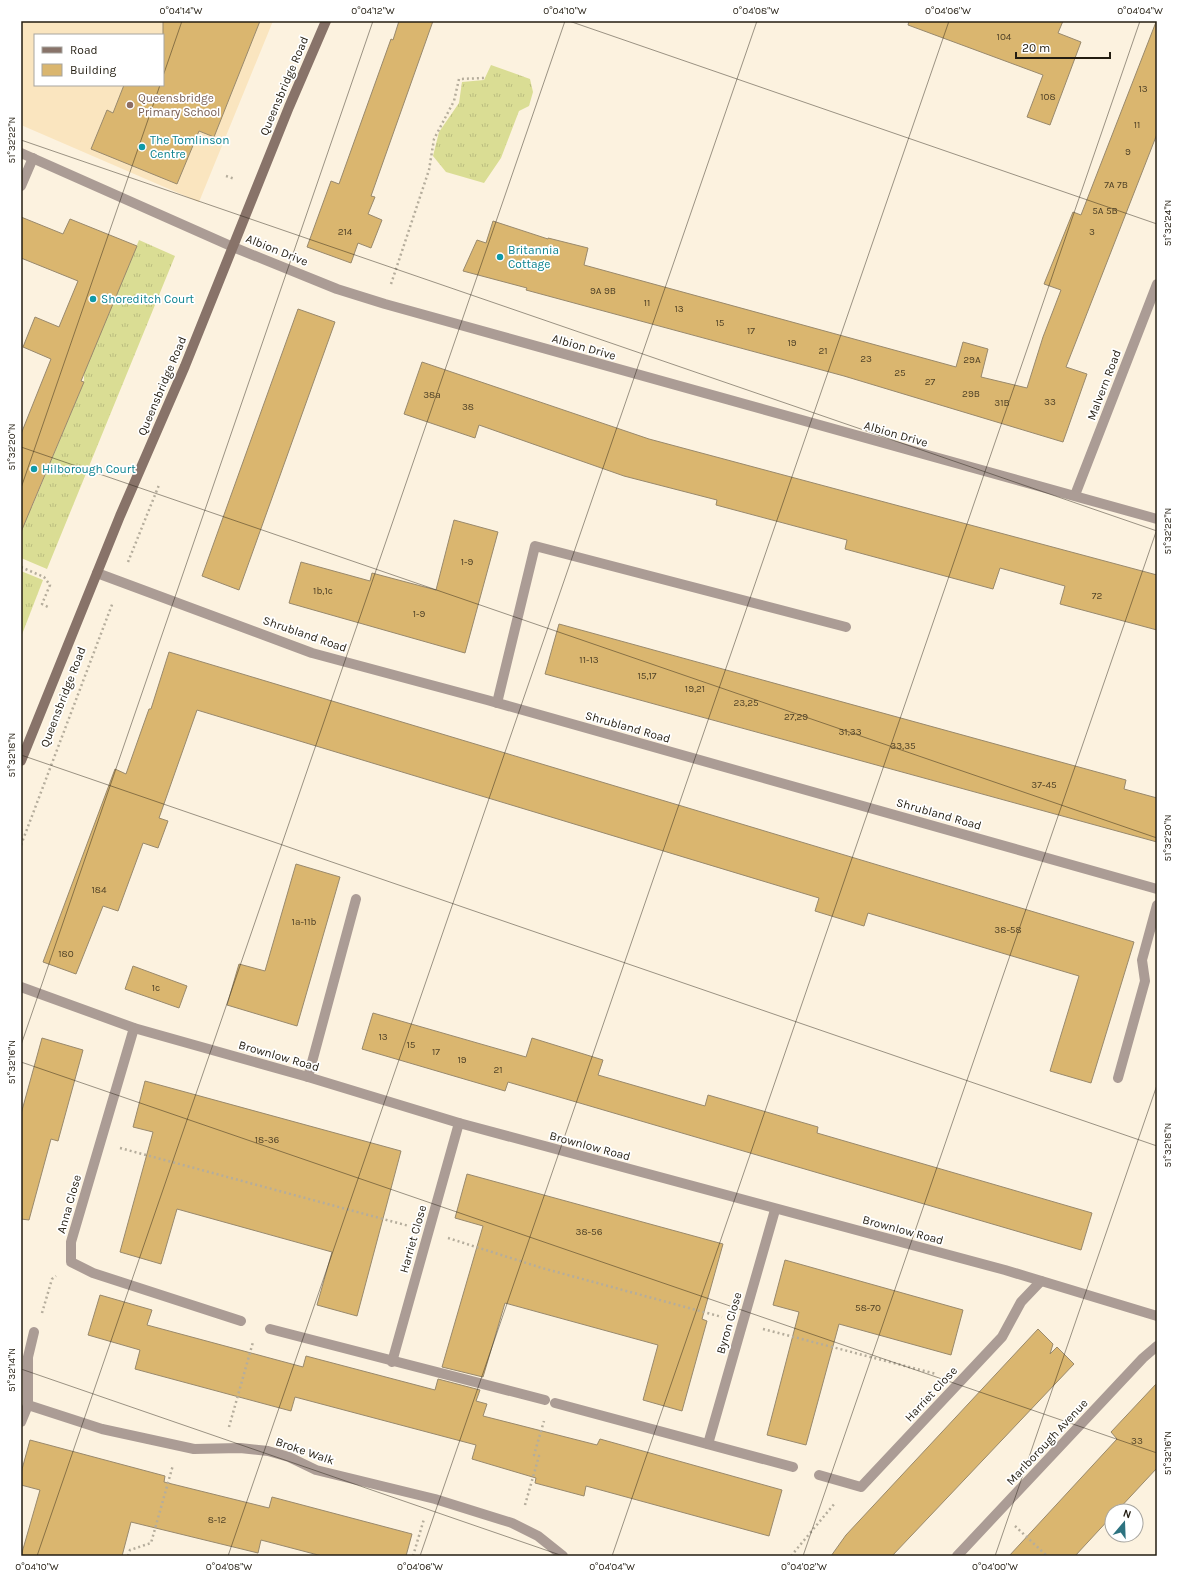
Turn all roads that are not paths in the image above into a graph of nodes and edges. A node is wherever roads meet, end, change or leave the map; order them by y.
1 (326, 21) edge
2 (21, 153) edge
3 (33, 158) junction
4 (21, 186) edge
5 (233, 247) junction
6 (1157, 284) edge
7 (1074, 495) junction
8 (1157, 519) edge
9 (97, 573) junction
10 (846, 627) dead end
11 (496, 703) junction
12 (21, 761) edge
13 (1157, 889) edge
14 (356, 899) dead end
15 (1157, 905) edge
16 (21, 986) edge
17 (134, 1028) junction
18 (308, 1077) junction
19 (1118, 1078) dead end
20 (459, 1123) junction
21 (775, 1210) junction
22 (1041, 1281) junction
23 (1157, 1316) edge
24 (241, 1321) dead end
25 (270, 1329) dead end
26 (34, 1332) road end
27 (1157, 1346) edge
28 (392, 1362) junction
29 (28, 1405) junction
30 (21, 1422) edge
31 (708, 1444) junction
32 (792, 1467) dead end
33 (819, 1475) dead end
34 (564, 1556) edge
35 (957, 1556) edge

1 - 5 main road, Queensbridge Road
2 - 3 street, Albion Drive
3 - 4 street
3 - 5 street, Albion Drive
5 - 7 street, Albion Drive
5 - 9 main road, Queensbridge Road
6 - 7 street, Malvern Road
7 - 8 street, Albion Drive
9 - 11 street, Shrubland Road
9 - 12 main road, Queensbridge Road
10 - 11 street
11 - 13 street, Shrubland Road
14 - 18 street
15 - 19 street
16 - 17 street, Brownlow Road
17 - 18 street, Brownlow Road
17 - 24 street, Anna Close
18 - 20 street, Brownlow Road
20 - 21 street, Brownlow Road
20 - 28 street, Harriet Close
21 - 22 street, Brownlow Road
21 - 31 street, Byron Close
22 - 23 street, Brownlow Road
22 - 33 street, Harriet Close
25 - 28 street
26 - 29 street
27 - 35 street, Marlborough Avenue
28 - 31 street
29 - 30 street
29 - 34 street, Broke Walk
31 - 32 street

